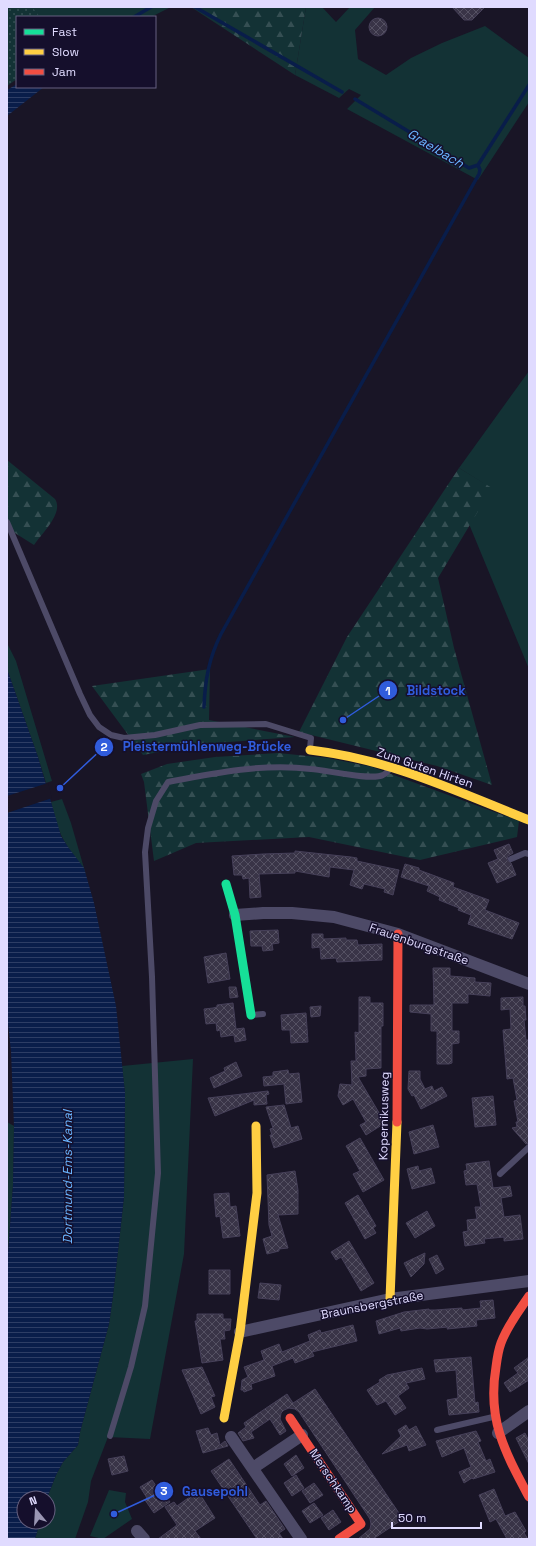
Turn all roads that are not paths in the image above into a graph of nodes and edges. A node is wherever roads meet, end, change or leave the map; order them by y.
1 (7, 522) edge
2 (310, 750) joint
3 (391, 766) junction
4 (529, 820) edge
5 (529, 854) edge
6 (511, 859) dead end
7 (226, 884) dead end
8 (235, 915) junction
9 (398, 934) junction
10 (529, 984) edge
11 (263, 1014) dead end
12 (250, 1015) joint
13 (256, 1126) dead end
14 (529, 1147) edge
15 (500, 1174) dead end
16 (529, 1281) edge
17 (529, 1296) edge
18 (390, 1299) junction
19 (240, 1332) junction
20 (529, 1411) edge
21 (494, 1416) junction
22 (224, 1418) dead end
23 (290, 1418) dead end
24 (437, 1430) dead end
25 (498, 1433) junction
26 (302, 1435) junction
27 (110, 1436) dead end
28 (231, 1437) dead end
29 (252, 1468) junction
30 (529, 1497) edge
31 (300, 1539) edge
32 (339, 1539) edge

1 - 2 lane
2 - 3 street, Zum Guten Hirten
3 - 4 street, Zum Guten Hirten
3 - 27 lane
5 - 6 lane
7 - 8 street
8 - 9 street, Frauenburgstraße
8 - 12 street
9 - 10 street, Frauenburgstraße
9 - 18 street, Kopernikusweg
11 - 12 lane
13 - 19 street
14 - 15 lane
16 - 18 street, Braunsbergstraße
17 - 21 street
18 - 19 street, Braunsbergstraße
19 - 22 street
20 - 25 street
21 - 24 lane
21 - 25 street
23 - 26 street, Merschkamp
25 - 30 street
26 - 29 street, Merschkamp
26 - 32 street, Merschkamp
28 - 29 street
29 - 31 street

